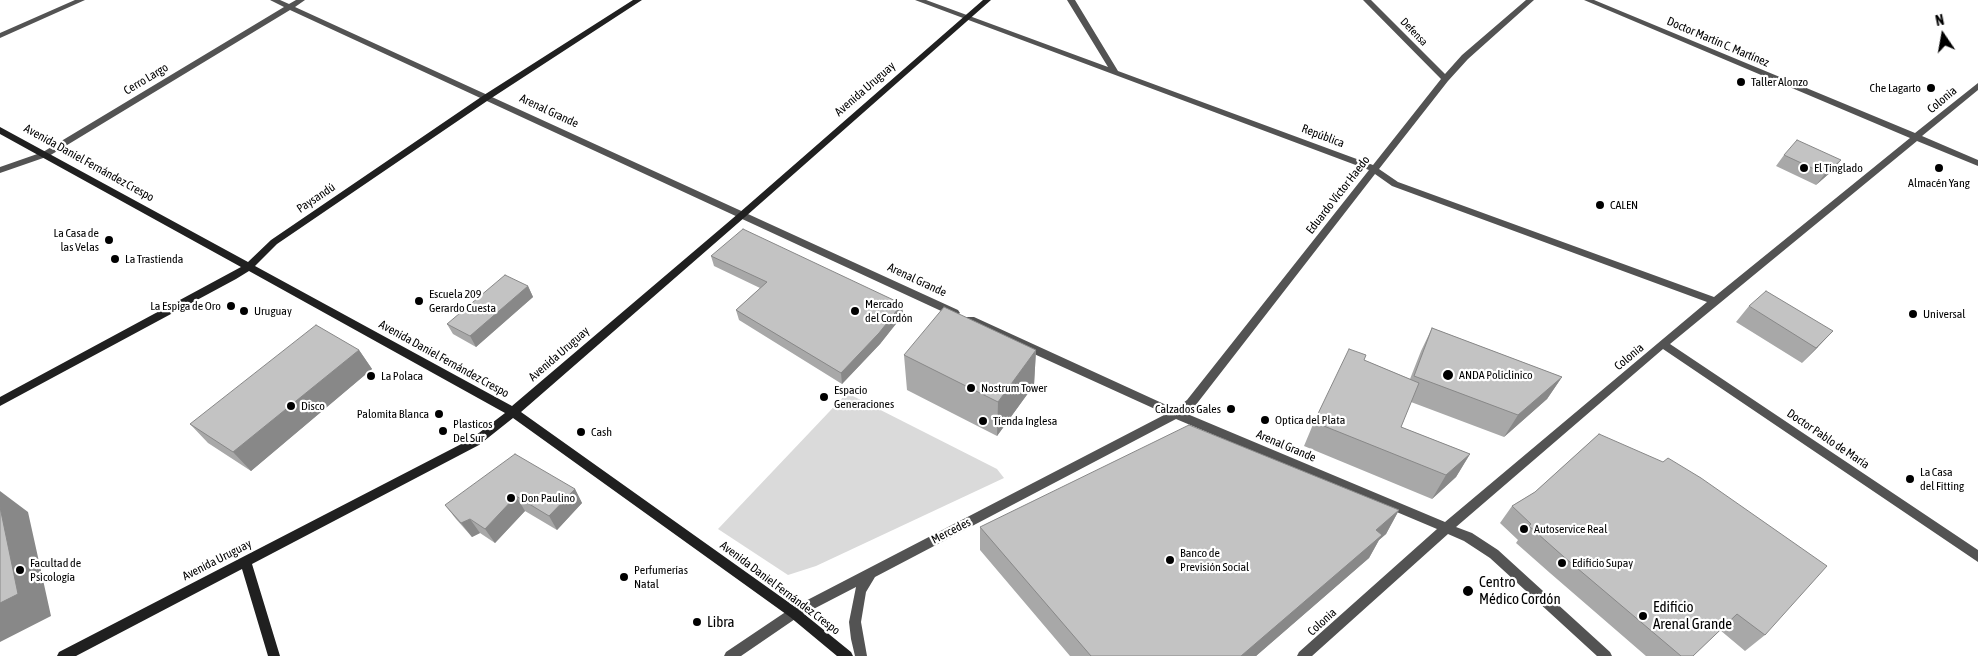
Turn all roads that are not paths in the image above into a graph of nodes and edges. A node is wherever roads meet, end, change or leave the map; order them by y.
1 (81, 0) edge
2 (274, 0) edge
3 (301, 0) edge
4 (638, 0) edge
5 (919, 0) edge
6 (987, 0) edge
7 (1071, 0) edge
8 (1367, 0) edge
9 (1530, 0) edge
10 (1588, 0) edge
11 (290, 7) junction
12 (967, 17) junction
13 (0, 36) edge
14 (1114, 71) junction
15 (1445, 79) junction
16 (1978, 86) edge
17 (487, 98) junction
18 (0, 130) edge
19 (1917, 138) junction
20 (46, 154) junction
21 (1978, 163) edge
22 (1374, 169) junction
23 (0, 170) edge
24 (742, 215) junction
25 (248, 267) junction
26 (1714, 301) junction
27 (1663, 344) junction
28 (0, 402) edge
29 (513, 412) junction
30 (1176, 414) junction
31 (1445, 529) junction
32 (1978, 557) edge
33 (244, 561) junction
34 (872, 572) junction
35 (794, 613) junction
36 (63, 656) edge
37 (274, 656) edge
38 (730, 656) edge
39 (846, 656) edge
40 (861, 656) edge
41 (1303, 656) edge
42 (1606, 656) edge

1 - 13 street
2 - 11 street, Arenal Grande
3 - 11 street, Cerro Largo
4 - 17 street, Paysandú
5 - 12 street, República
6 - 12 street, Avenida Uruguay
7 - 14 street
8 - 15 street, Defensa
9 - 15 street, Eduardo Víctor Haedo
10 - 19 street, Doctor Martín C. Martínez
11 - 17 street, Arenal Grande
11 - 20 street, Cerro Largo
12 - 14 street, República
12 - 24 street, Avenida Uruguay
14 - 22 street, República
15 - 22 street, Eduardo Víctor Haedo
16 - 19 street, Colonia
17 - 24 street, Arenal Grande
17 - 25 street, Paysandú
18 - 20 street, Avenida Daniel Fernández Crespo
19 - 21 street, Doctor Martín C. Martínez
19 - 26 street, Colonia
20 - 23 street, Cerro Largo
20 - 25 street, Avenida Daniel Fernández Crespo
22 - 26 street, República
22 - 30 street, Eduardo Víctor Haedo
24 - 29 street, Avenida Uruguay
24 - 30 street, Arenal Grande
25 - 28 street, Paysandú
25 - 29 street, Avenida Daniel Fernández Crespo
26 - 27 street, Colonia
27 - 31 street, Colonia
27 - 32 street, Doctor Pablo de María
29 - 33 street, Avenida Uruguay
29 - 35 street, Avenida Daniel Fernández Crespo
30 - 31 street, Arenal Grande
30 - 34 street, Mercedes
31 - 41 street, Colonia
31 - 42 street, Arenal Grande
33 - 36 street, Avenida Uruguay
33 - 37 street
34 - 35 street, Mercedes
34 - 40 street, Avenida Daniel Fernández Crespo
35 - 38 street, Mercedes
35 - 39 street, Avenida Daniel Fernández Crespo

